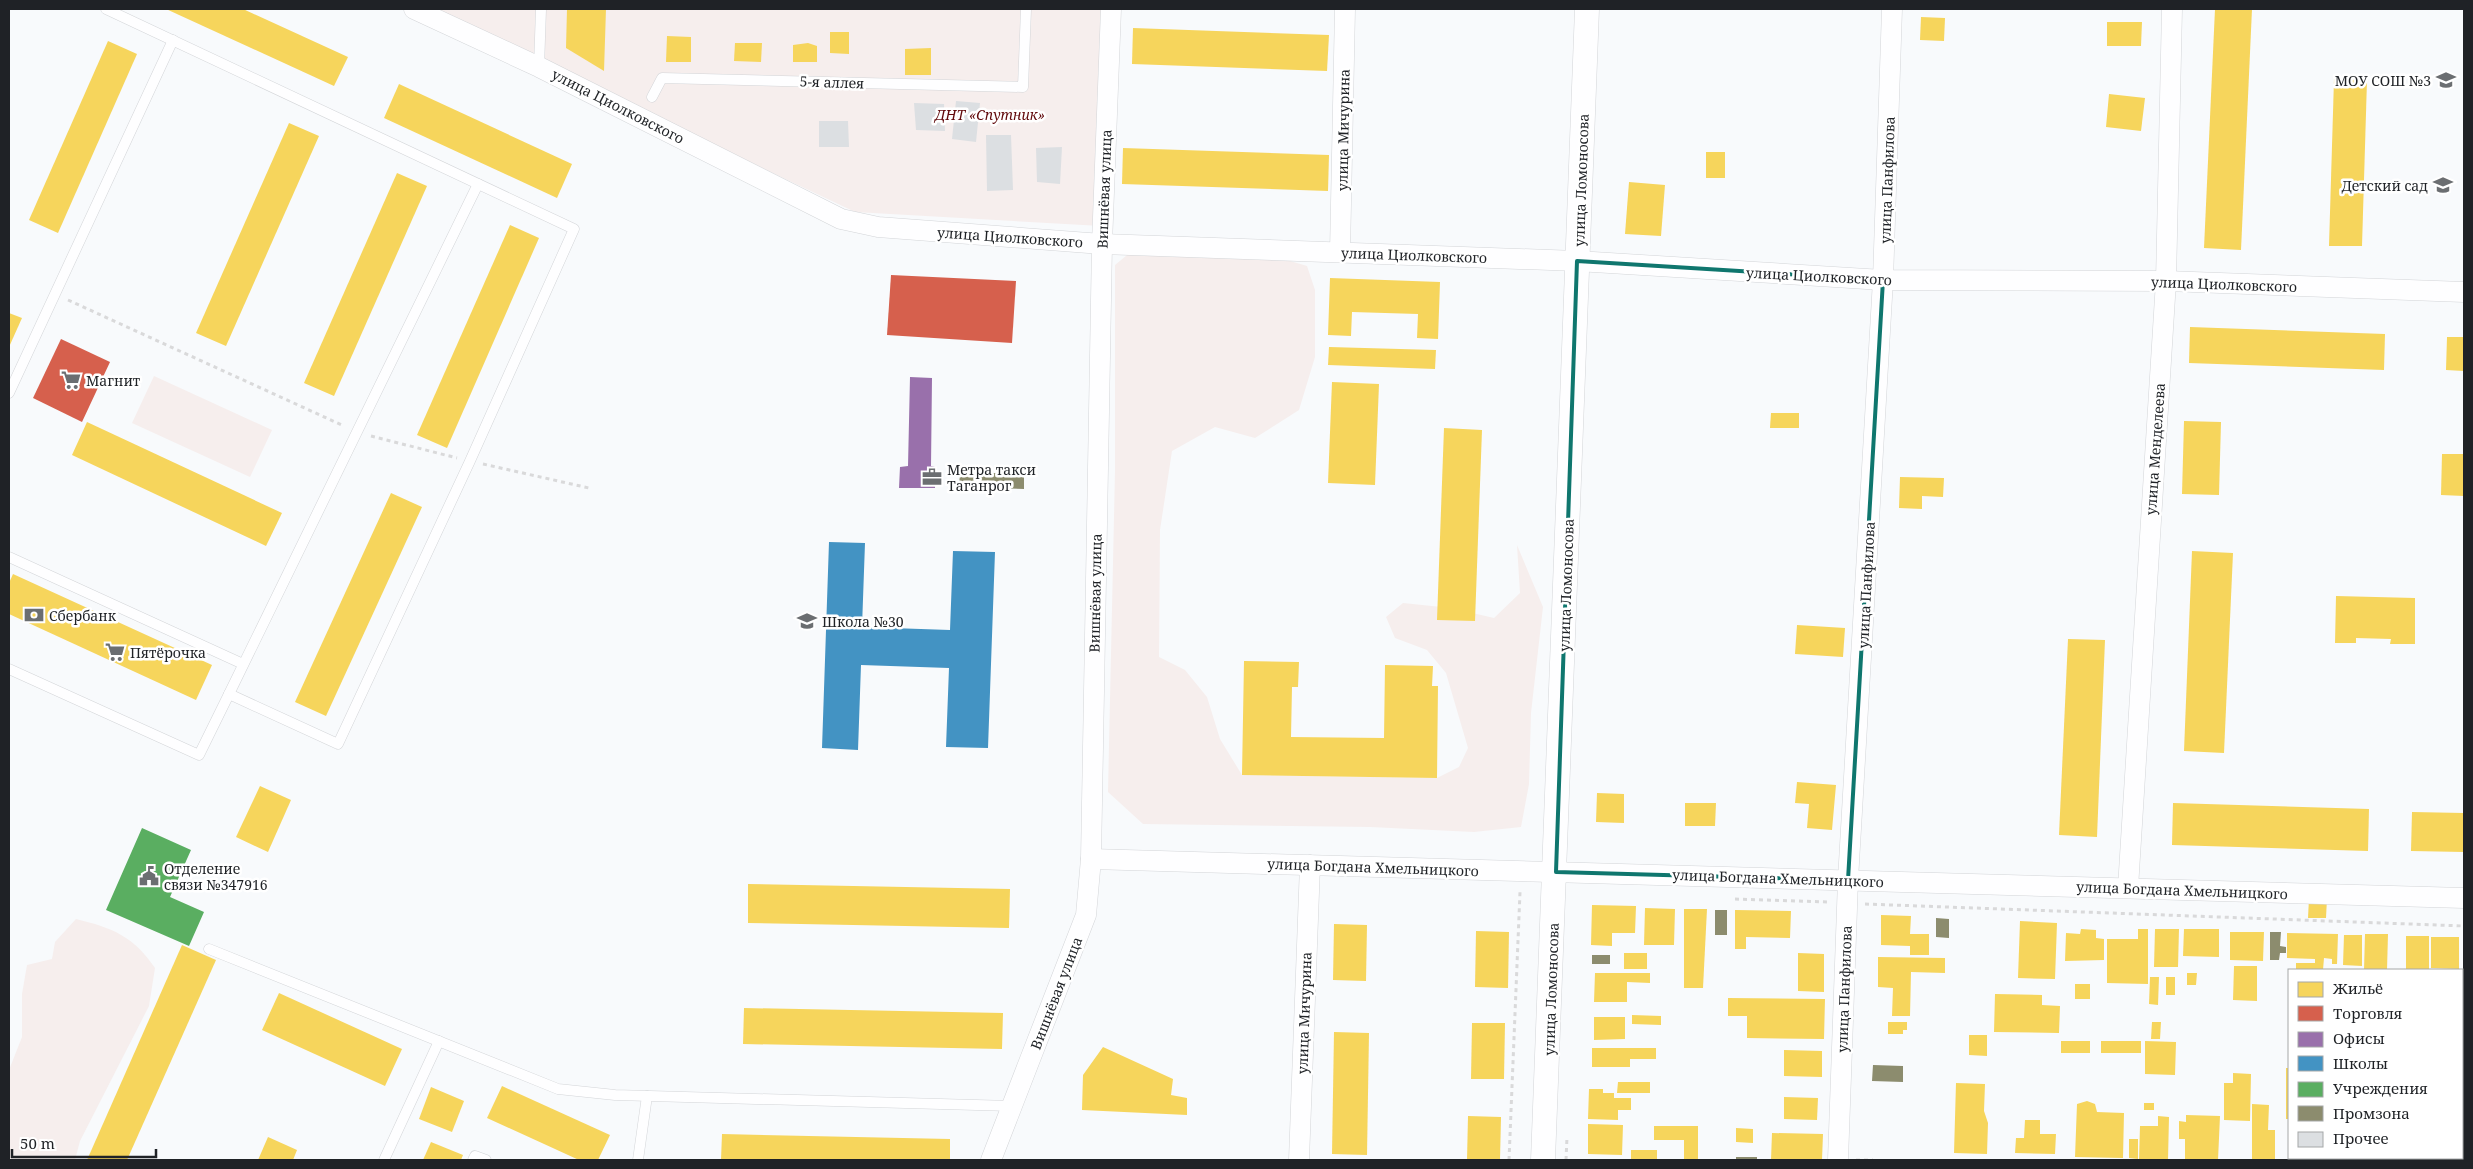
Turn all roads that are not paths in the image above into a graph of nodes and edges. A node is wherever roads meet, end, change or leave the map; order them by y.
1 (106, 9) edge
2 (414, 9) edge
3 (541, 9) edge
4 (1026, 9) edge
5 (1111, 9) edge
6 (1345, 9) edge
7 (1587, 9) edge
8 (1892, 9) edge
9 (2172, 9) edge
10 (173, 40) junction
11 (539, 67) junction
12 (652, 97) dead end
13 (478, 184) junction
14 (1102, 244) junction
15 (1340, 252) junction
16 (1577, 261) junction
17 (1883, 280) junction
18 (2166, 281) junction
19 (2464, 292) edge
20 (9, 393) edge
21 (9, 556) edge
22 (243, 664) junction
23 (9, 669) edge
24 (228, 694) junction
25 (1091, 859) junction
26 (1310, 865) junction
27 (1556, 872) junction
28 (1848, 880) junction
29 (2128, 888) junction
30 (2464, 898) edge
31 (209, 948) dead end
32 (439, 1041) junction
33 (647, 1096) junction
34 (1012, 1106) junction
35 (384, 1160) edge
36 (473, 1160) edge
37 (486, 1160) edge
38 (638, 1160) edge
39 (991, 1160) edge
40 (1299, 1160) edge
41 (1544, 1160) edge
42 (1838, 1160) edge

1 - 10 lane
2 - 11 street, улица Циолковского
3 - 11 lane
4 - 12 lane, 5-я аллея
5 - 14 street, Вишнёвая улица
6 - 15 street, улица Мичурина
7 - 16 street, улица Ломоносова
8 - 17 street, улица Панфилова
9 - 18 street, улица Менделеева
10 - 13 lane
10 - 20 lane
11 - 14 street, улица Циолковского
13 - 22 lane
13 - 24 lane
14 - 15 street, улица Циолковского
14 - 25 street, Вишнёвая улица
15 - 16 street, улица Циолковского
16 - 17 street, улица Циолковского
16 - 27 street, улица Ломоносова
17 - 18 street, улица Циолковского
17 - 28 street, улица Панфилова
18 - 19 street, улица Циолковского
18 - 29 street, улица Менделеева
21 - 22 lane
22 - 24 lane
23 - 24 lane
25 - 26 street, улица Богдана Хмельницкого
25 - 34 street, Вишнёвая улица
26 - 27 street, улица Богдана Хмельницкого
26 - 40 street, улица Мичурина
27 - 28 street, улица Богдана Хмельницкого
27 - 41 street, улица Ломоносова
28 - 29 street, улица Богдана Хмельницкого
28 - 42 street, улица Панфилова
29 - 30 street, улица Богдана Хмельницкого
31 - 32 lane
32 - 33 lane
32 - 35 lane
33 - 34 lane
33 - 38 lane
34 - 39 street, Вишнёвая улица
36 - 37 lane

